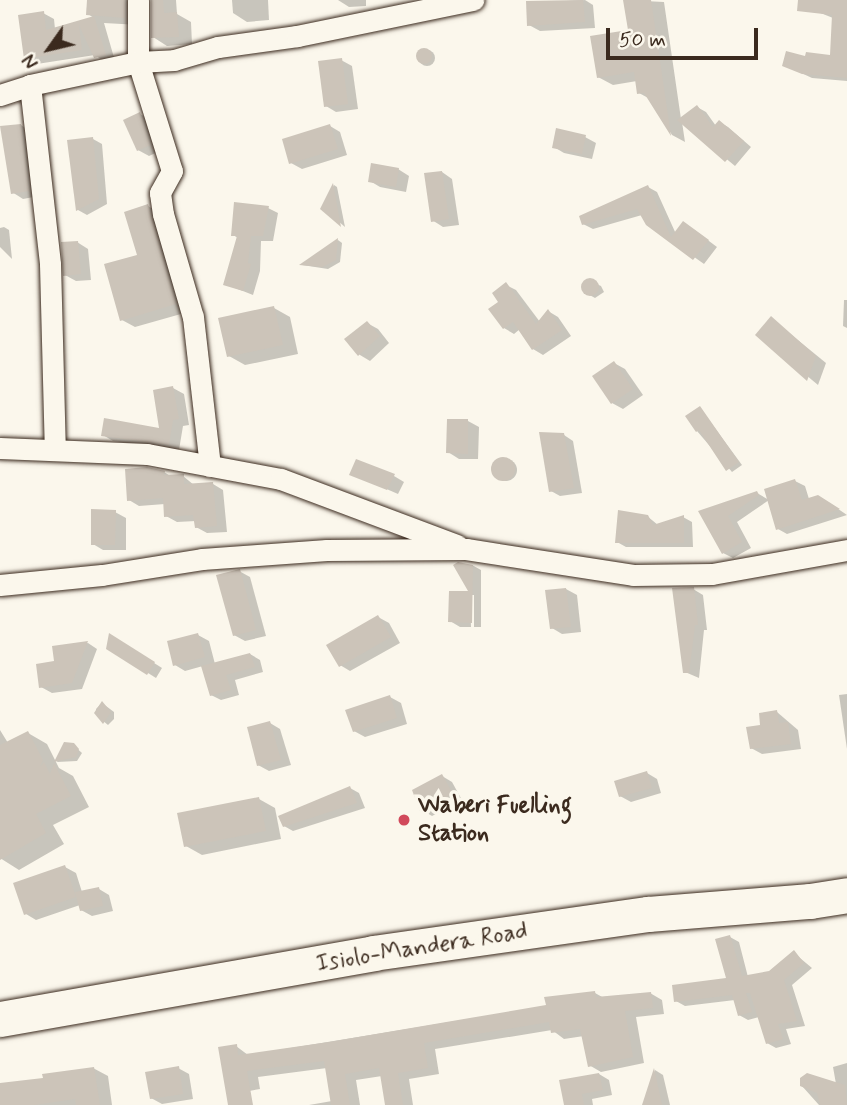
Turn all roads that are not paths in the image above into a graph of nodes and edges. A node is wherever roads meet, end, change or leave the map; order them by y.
1 (138, 0) edge
2 (473, 0) edge
3 (138, 62) junction
4 (30, 85) junction
5 (0, 95) edge
6 (0, 449) edge
7 (55, 449) junction
8 (210, 466) junction
9 (466, 549) junction
10 (847, 550) edge
11 (0, 585) edge
12 (847, 895) edge
13 (0, 1019) edge

1 - 3 street
2 - 3 street
3 - 4 street
3 - 8 street
4 - 5 street
4 - 7 street
6 - 7 street
7 - 8 street
8 - 9 street
9 - 10 street
9 - 11 street
12 - 13 highway, Isiolo-Mandera Road

